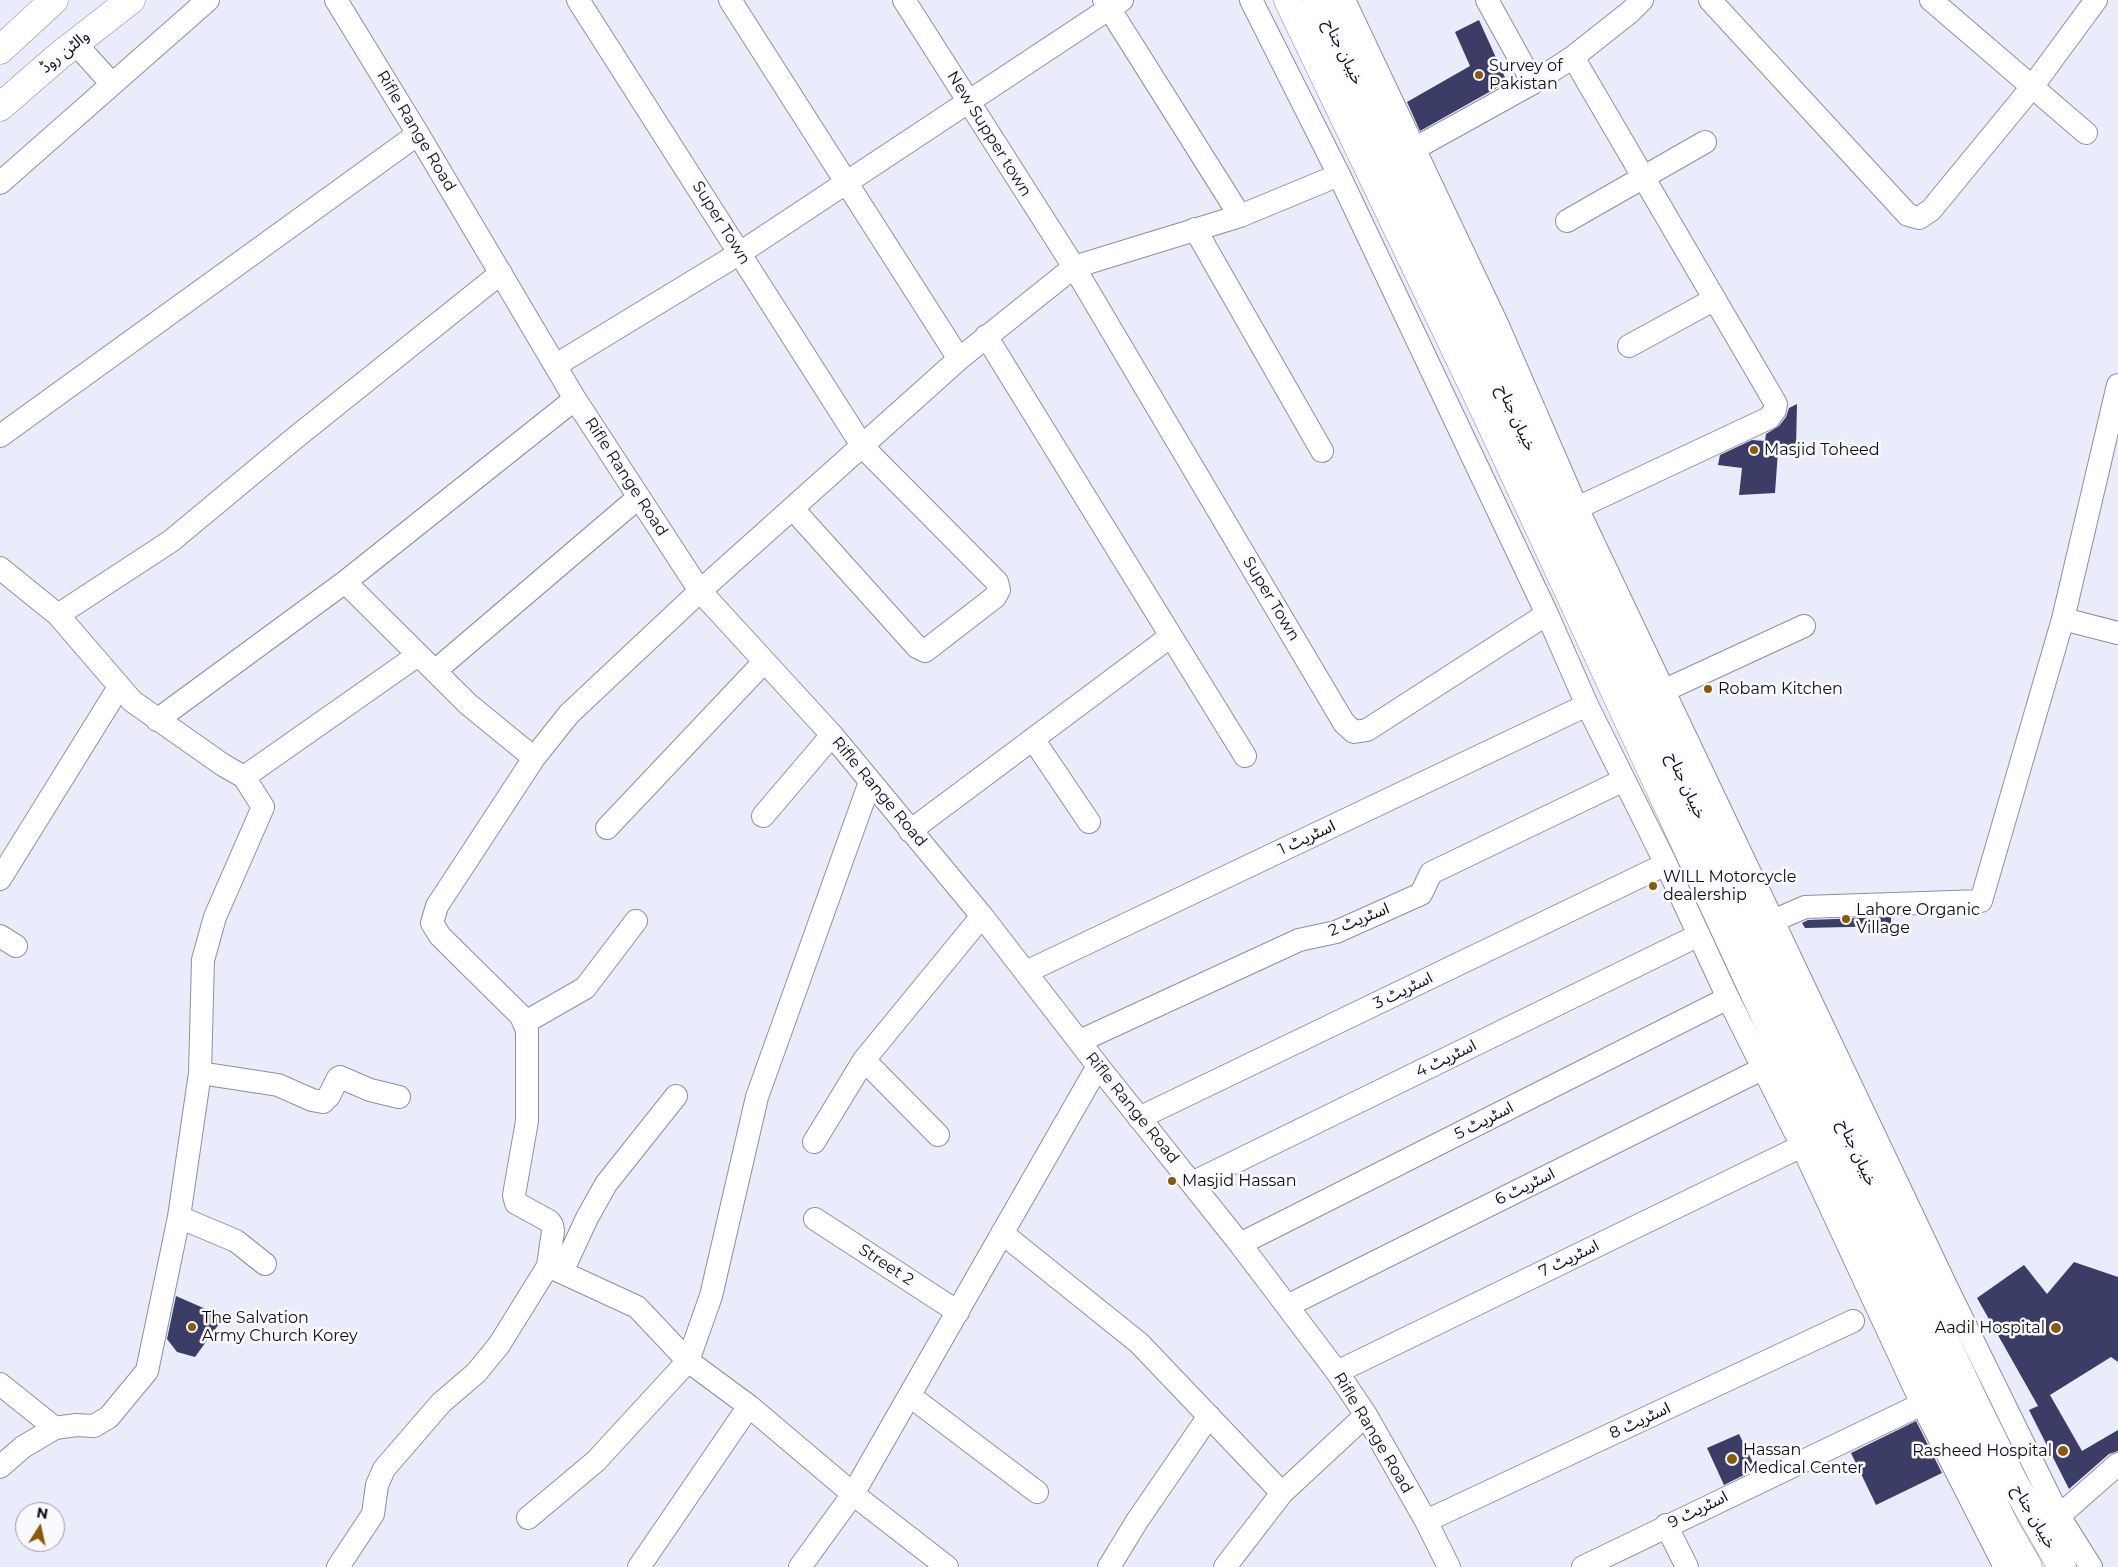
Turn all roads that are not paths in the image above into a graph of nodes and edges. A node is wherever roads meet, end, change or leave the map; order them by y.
1 (54, 0) edge
2 (131, 0) edge
3 (208, 0) edge
4 (336, 0) edge
5 (578, 0) edge
6 (730, 0) edge
7 (904, 0) edge
8 (1251, 0) edge
9 (1288, 0) edge
10 (1318, 0) edge
11 (1344, 0) edge
12 (1487, 0) edge
13 (1710, 0) edge
14 (1931, 0) edge
15 (2096, 0) edge
16 (1112, 3) edge
17 (1632, 4) edge
18 (75, 43) junction
19 (0, 50) edge
20 (1573, 57) junction
21 (1533, 82) junction
22 (112, 84) junction
23 (2032, 87) junction
24 (968, 101) junction
25 (0, 107) edge
26 (2086, 132) dead end
27 (418, 134) junction
28 (1705, 142) dead end
29 (1414, 149) junction
30 (1339, 175) junction
31 (1643, 177) junction
32 (0, 183) edge
33 (847, 183) junction
34 (1240, 216) junction
35 (1567, 221) dead end
36 (1195, 230) junction
37 (740, 253) junction
38 (1074, 267) junction
39 (501, 273) junction
40 (1714, 299) junction
41 (986, 336) junction
42 (1630, 346) dead end
43 (959, 359) junction
44 (556, 365) junction
45 (2118, 386) edge
46 (574, 399) junction
47 (0, 436) edge
48 (863, 447) junction
49 (1322, 451) dead end
50 (639, 497) junction
51 (1577, 508) junction
52 (793, 509) junction
53 (0, 568) edge
54 (345, 582) junction
55 (700, 592) junction
56 (1547, 614) junction
57 (58, 615) junction
58 (2063, 619) junction
59 (1804, 626) dead end
60 (2118, 633) edge
61 (1171, 636) junction
62 (418, 654) junction
63 (764, 662) junction
64 (435, 671) junction
65 (119, 687) junction
66 (1663, 691) junction
67 (1587, 705) junction
68 (157, 720) junction
69 (832, 735) junction
70 (1033, 739) junction
71 (1245, 756) dead end
72 (534, 758) junction
73 (244, 777) junction
74 (1624, 780) junction
75 (870, 782) junction
76 (763, 816) dead end
77 (1089, 822) dead end
78 (607, 828) dead end
79 (910, 831) junction
80 (8, 847) edge
81 (1666, 864) junction
82 (0, 879) edge
83 (982, 916) junction
84 (636, 921) dead end
85 (1773, 921) junction
86 (1699, 935) junction
87 (1026, 972) junction
88 (1728, 998) junction
89 (524, 1023) junction
90 (1080, 1041) junction
91 (864, 1060) junction
92 (1098, 1066) junction
93 (1764, 1068) junction
94 (200, 1072) junction
95 (676, 1096) dead end
96 (399, 1097) dead end
97 (1139, 1118) junction
98 (938, 1135) dead end
99 (814, 1142) dead end
100 (1802, 1146) junction
101 (1192, 1183) junction
102 (179, 1217) junction
103 (815, 1219) dead end
104 (1002, 1233) junction
105 (1240, 1244) junction
106 (265, 1264) dead end
107 (555, 1269) junction
108 (1287, 1306) junction
109 (958, 1312) junction
110 (1853, 1321) dead end
111 (688, 1361) junction
112 (1337, 1372) junction
113 (0, 1384) edge
114 (910, 1396) junction
115 (1922, 1404) junction
116 (749, 1406) junction
117 (1208, 1416) junction
118 (1366, 1416) junction
119 (54, 1428) junction
120 (2118, 1464) edge
121 (0, 1467) edge
122 (1037, 1492) dead end
123 (1282, 1493) junction
124 (853, 1494) junction
125 (2060, 1516) junction
126 (528, 1518) dead end
127 (1426, 1521) junction
128 (1666, 1525) junction
129 (1996, 1564) edge
130 (338, 1567) edge
131 (639, 1567) edge
132 (800, 1567) edge
133 (948, 1567) edge
134 (1108, 1567) edge
135 (1225, 1567) edge
136 (1449, 1567) edge
137 (1583, 1567) edge
138 (1687, 1567) edge
139 (2028, 1567) edge
140 (2062, 1567) edge
141 (2091, 1567) edge

1 - 19 main road
2 - 18 main road, والٹن روڈ
3 - 22 street
4 - 27 street, Rifle Range Road
5 - 37 street, Super Town
6 - 33 street
7 - 24 street, New Supper town
8 - 30 street
9 - 139 main road, خیبان جناح
10 - 140 main road, خیبان جناح
11 - 29 street
12 - 21 street
13 - 23 street
14 - 23 street
15 - 23 street
16 - 24 street
16 - 34 street
17 - 20 street
18 - 22 street
18 - 25 main road, والٹن روڈ
20 - 21 street
20 - 31 street
21 - 29 street
22 - 32 street
23 - 26 street
24 - 33 street
24 - 38 street, New Supper town
27 - 39 street, Rifle Range Road
27 - 47 street
28 - 31 street
29 - 51 street
30 - 34 street
30 - 56 street
31 - 35 street
31 - 40 street
33 - 37 street
33 - 43 street
34 - 36 street
36 - 38 street
36 - 49 street
37 - 44 street
37 - 48 street, Super Town
38 - 41 street
38 - 56 street, Super Town
39 - 44 street, Rifle Range Road
39 - 57 street
40 - 42 street
40 - 51 street
41 - 43 street
41 - 61 street
43 - 48 street
44 - 46 street, Rifle Range Road
45 - 58 street
46 - 50 street, Rifle Range Road
46 - 54 street
48 - 52 street
48 - 52 street, Super Town
50 - 55 street, Rifle Range Road
50 - 64 street
51 - 66 street
52 - 55 street
53 - 57 street
54 - 62 street
54 - 68 street
55 - 63 street, Rifle Range Road
55 - 72 street
56 - 67 street
57 - 65 street
58 - 60 street
58 - 85 street
59 - 66 street
61 - 70 street
61 - 71 street
62 - 64 street
62 - 73 street
63 - 69 street, Rifle Range Road
63 - 78 street
64 - 72 street
65 - 68 street
65 - 80 street
66 - 85 street
67 - 74 street
67 - 87 street, اسٹریٹ 1
68 - 73 street
69 - 75 street, Rifle Range Road
69 - 76 street
70 - 77 street
70 - 79 street
72 - 89 street
73 - 94 street
74 - 81 street
74 - 90 street, اسٹریٹ 2
75 - 79 street, Rifle Range Road
75 - 111 street
79 - 83 street, Rifle Range Road
80 - 82 street
81 - 86 street
81 - 97 street, اسٹریٹ 3
83 - 87 street, Rifle Range Road
83 - 91 street
84 - 89 street
85 - 125 street
86 - 88 street
86 - 101 street, اسٹریٹ 4
87 - 90 street, Rifle Range Road
88 - 93 street
88 - 105 street, اسٹریٹ 5
89 - 107 street
90 - 92 street, Rifle Range Road
91 - 98 street
91 - 99 street
92 - 97 street, Rifle Range Road
92 - 104 street
93 - 100 street
93 - 108 street, اسٹریٹ 6
94 - 96 street
94 - 102 street
95 - 107 street
97 - 101 street, Rifle Range Road
100 - 112 street, اسٹریٹ 7
100 - 115 street
101 - 105 street, Rifle Range Road
102 - 106 street
102 - 119 street
103 - 109 street, Street 2
104 - 109 street
104 - 117 street
105 - 108 street, Rifle Range Road
107 - 111 street
107 - 130 street
108 - 112 street, Rifle Range Road
109 - 114 street
110 - 127 street, اسٹریٹ 8
111 - 116 street
111 - 126 street
112 - 118 street, Rifle Range Road
113 - 119 street
114 - 122 street
114 - 124 street
115 - 128 street, اسٹریٹ 9
115 - 129 street
116 - 124 street
116 - 131 street
117 - 123 street
117 - 134 street
118 - 123 street
118 - 127 street, Rifle Range Road
119 - 121 street
120 - 125 street
123 - 135 street
124 - 132 street
124 - 133 street
125 - 141 street
127 - 136 street, Rifle Range Road
128 - 137 street, اسٹریٹ 9
128 - 138 street

